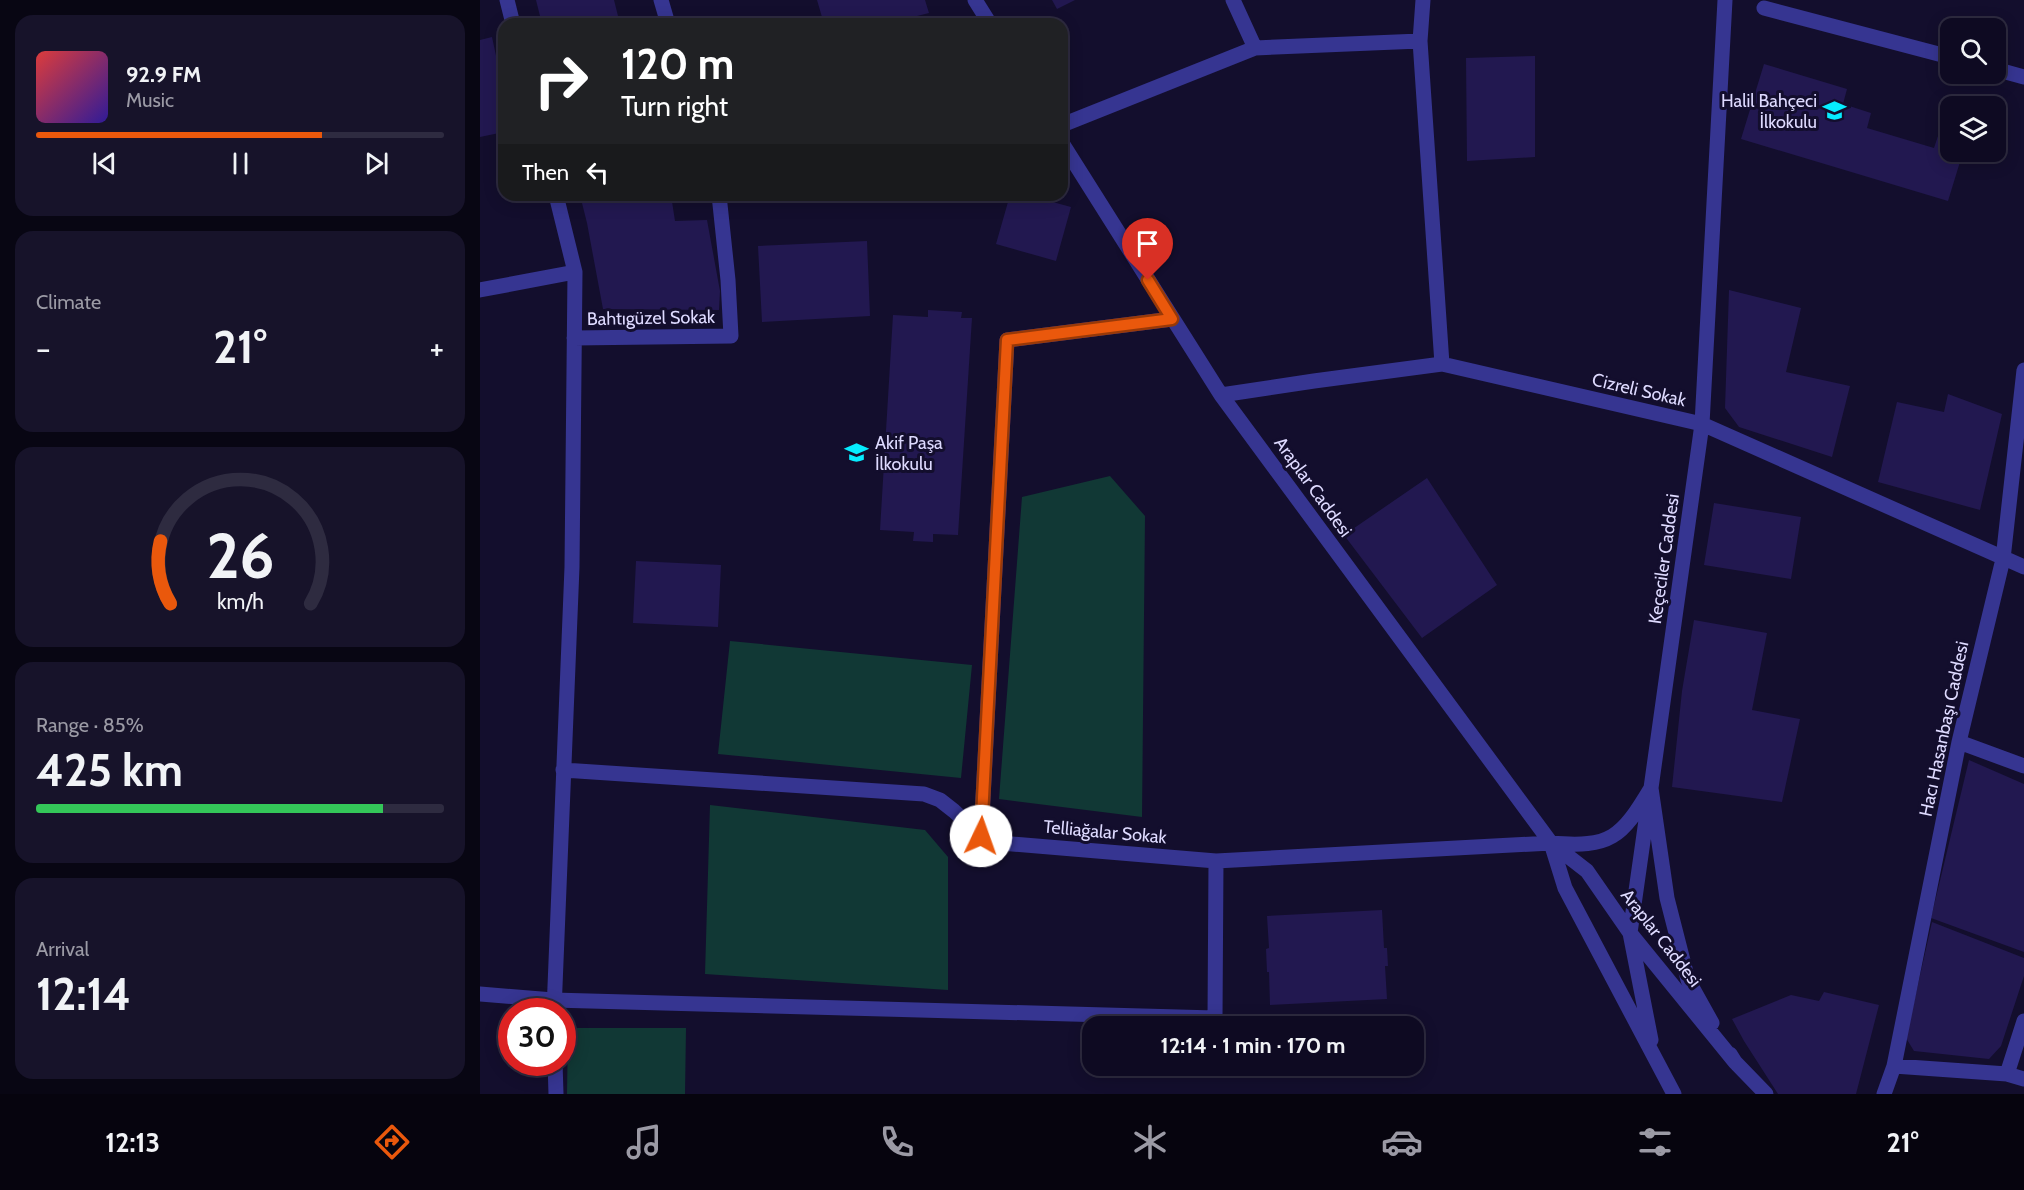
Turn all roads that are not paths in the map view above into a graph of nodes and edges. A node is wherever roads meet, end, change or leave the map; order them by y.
1 (507, 0) edge
2 (661, 0) edge
3 (975, 0) edge
4 (1233, 0) edge
5 (1423, 0) edge
6 (1725, 0) edge
7 (1764, 8) dead end
8 (512, 18) edge
9 (666, 18) edge
10 (986, 18) edge
11 (1420, 41) junction
12 (1256, 48) junction
13 (1940, 54) edge
14 (2006, 72) edge
15 (2024, 77) edge
16 (1068, 123) edge
17 (1068, 153) edge
18 (557, 201) edge
19 (719, 201) edge
20 (575, 272) junction
21 (480, 290) edge
22 (1172, 319) junction
23 (574, 338) junction
24 (1442, 364) junction
25 (2024, 370) edge
26 (1221, 395) junction
27 (1702, 424) junction
28 (2003, 559) junction
29 (2024, 567) edge
30 (1959, 742) junction
31 (2024, 766) edge
32 (563, 770) junction
33 (1651, 788) junction
34 (981, 836) junction
35 (1551, 843) junction
36 (1216, 861) junction
37 (1630, 933) junction
38 (480, 994) edge
39 (507, 998) edge
40 (554, 998) edge
41 (576, 1005) edge
42 (2024, 1021) edge
43 (1654, 1057) junction
44 (1735, 1062) junction
45 (1894, 1066) junction
46 (2007, 1074) junction
47 (555, 1076) edge
48 (2024, 1079) edge
49 (555, 1094) edge
50 (1674, 1094) edge
51 (1766, 1094) edge
52 (1884, 1094) edge

1 - 8 street
2 - 9 street
3 - 10 street
4 - 12 street
5 - 11 street
6 - 27 street, Keçeciler Caddesi
7 - 13 street
11 - 12 street
11 - 24 street
12 - 16 street
14 - 15 street
17 - 22 street, Araplar Caddesi
18 - 20 street
19 - 23 street, Bahtıgüzel Sokak
20 - 21 street
20 - 23 street
22 - 26 street, Araplar Caddesi
22 - 34 street
23 - 32 street
24 - 26 street, Cizreli Sokak
24 - 27 street, Cizreli Sokak
25 - 28 street, Hacı Hasanbaşı Caddesi
26 - 35 street, Araplar Caddesi
27 - 28 street, Cizreli Sokak
27 - 33 street, Keçeciler Caddesi
28 - 29 street, Cizreli Sokak
28 - 30 street, Hacı Hasanbaşı Caddesi
30 - 31 street
30 - 45 street, Hacı Hasanbaşı Caddesi
32 - 34 street, Telliağalar Sokak
32 - 40 street
33 - 35 street, Telliağalar Sokak
33 - 37 street
33 - 44 street, Keçeciler Caddesi
34 - 36 street, Telliağalar Sokak
35 - 36 street, Telliağalar Sokak
35 - 37 street, Araplar Caddesi
35 - 43 street, Araplar Caddesi
36 - 41 street
37 - 43 street
37 - 44 street, Araplar Caddesi
38 - 39 street
42 - 46 street
43 - 50 street, Araplar Caddesi
44 - 51 street, Keçeciler Caddesi
45 - 46 street
45 - 52 street, Hacı Hasanbaşı Caddesi
46 - 48 street
47 - 49 street

